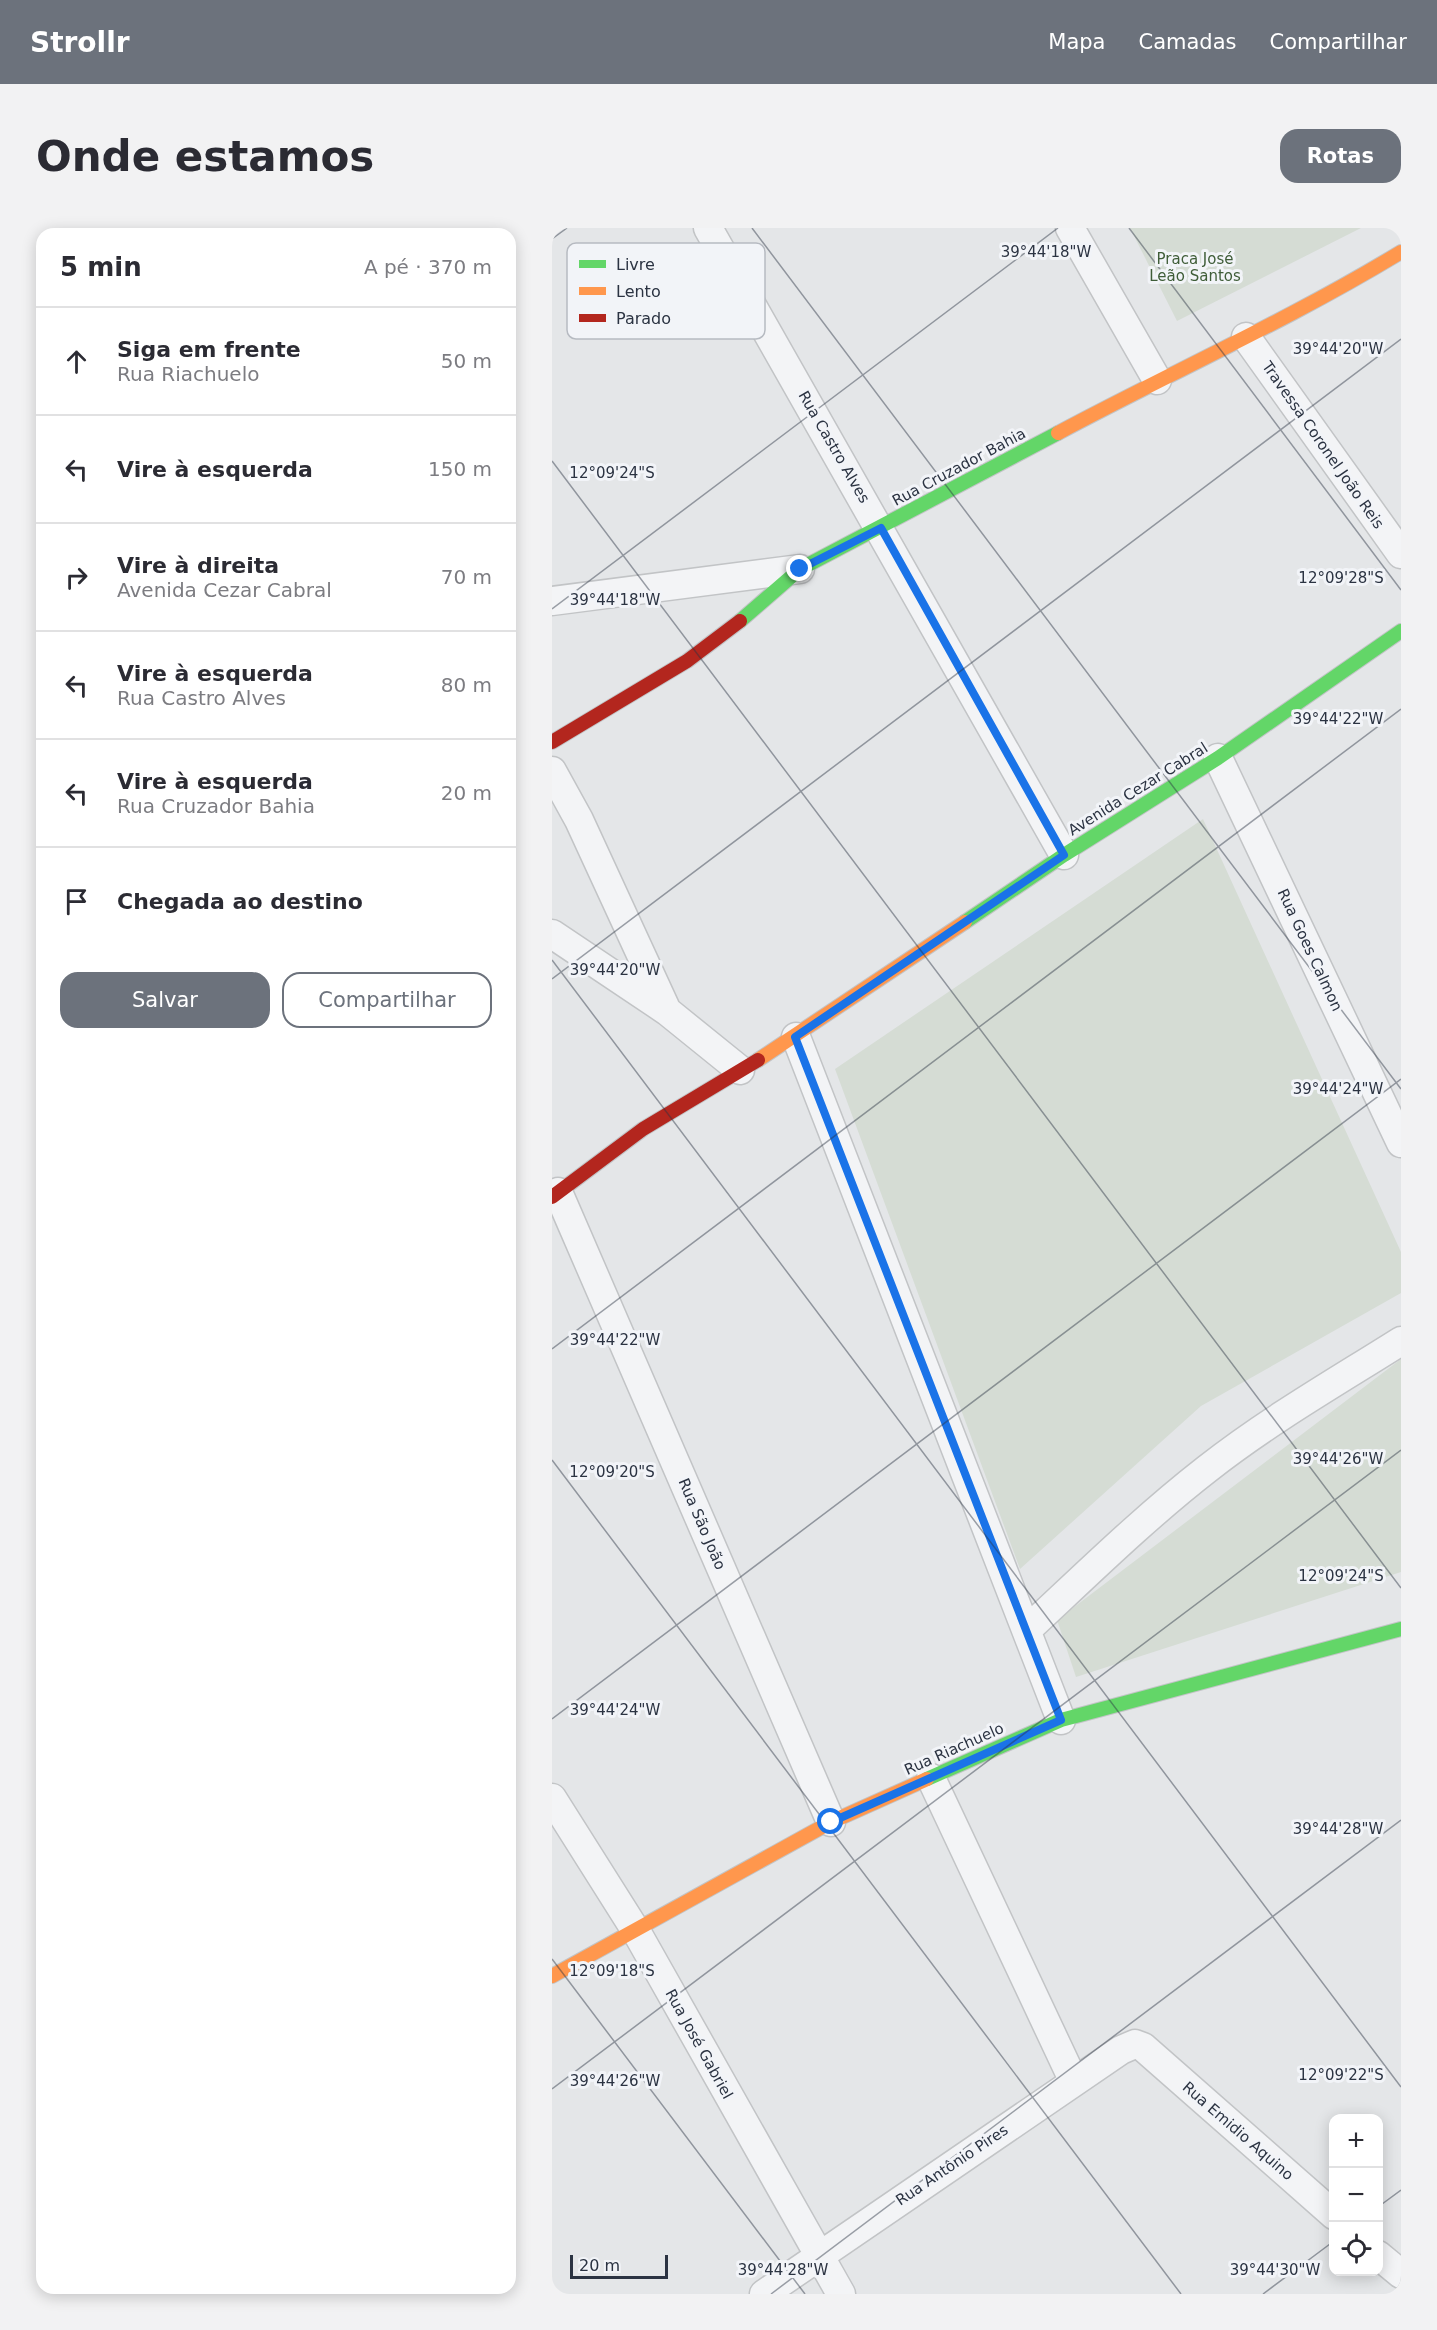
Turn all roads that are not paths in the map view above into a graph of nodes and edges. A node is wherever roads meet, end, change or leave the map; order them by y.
1 (708, 228) edge
2 (1070, 228) edge
3 (717, 243) edge
4 (1401, 252) edge
5 (765, 327) edge
6 (1246, 337) junction
7 (1158, 380) junction
8 (881, 528) junction
9 (1401, 554) edge
10 (800, 569) junction
11 (552, 601) edge
12 (1401, 631) edge
13 (552, 742) edge
14 (1218, 758) junction
15 (552, 771) edge
16 (1064, 855) junction
17 (552, 934) edge
18 (667, 1011) junction
19 (795, 1037) junction
20 (740, 1070) junction
21 (1401, 1143) edge
22 (555, 1195) edge
23 (1401, 1341) edge
24 (1028, 1629) junction
25 (1401, 1629) edge
26 (1061, 1720) junction
27 (931, 1778) junction
28 (552, 1798) edge
29 (831, 1822) junction
30 (636, 1931) junction
31 (552, 1976) edge
32 (1143, 2047) joint
33 (1074, 2082) junction
34 (1329, 2211) edge
35 (819, 2257) junction
36 (1383, 2258) edge
37 (1401, 2274) edge
38 (764, 2294) edge
39 (841, 2294) edge

1 - 3 street, Rua Castro Alves
2 - 7 street
4 - 6 street, Rua Cruzador Bahia
5 - 8 street, Rua Castro Alves
6 - 7 street, Rua Cruzador Bahia
6 - 9 street, Travessa Coronel João Reis
7 - 8 street, Rua Cruzador Bahia
8 - 10 street, Rua Cruzador Bahia
8 - 16 street, Rua Castro Alves
10 - 11 street
10 - 13 street, Rua Cruzador Bahia
12 - 14 street, Avenida Cezar Cabral
14 - 16 street, Avenida Cezar Cabral
14 - 21 street, Rua Goes Calmon
15 - 18 street
16 - 19 street, Avenida Cezar Cabral
17 - 18 street
18 - 20 street
19 - 20 street, Avenida Cezar Cabral
19 - 24 street
20 - 22 street, Avenida Cezar Cabral
22 - 29 street, Rua São João
23 - 24 street
24 - 26 street
25 - 26 street, Rua Riachuelo
26 - 27 street, Rua Riachuelo
27 - 29 street, Rua Riachuelo
27 - 33 street
28 - 30 street, Rua José Gabriel
29 - 30 street, Rua Riachuelo
30 - 31 street, Rua Riachuelo
30 - 35 street, Rua José Gabriel
32 - 33 street, Rua Antônio Pires
32 - 34 street, Rua Emidio Aquino
33 - 35 street, Rua Antônio Pires
35 - 38 street, Rua Antônio Pires
35 - 39 street, Rua José Gabriel
36 - 37 street

